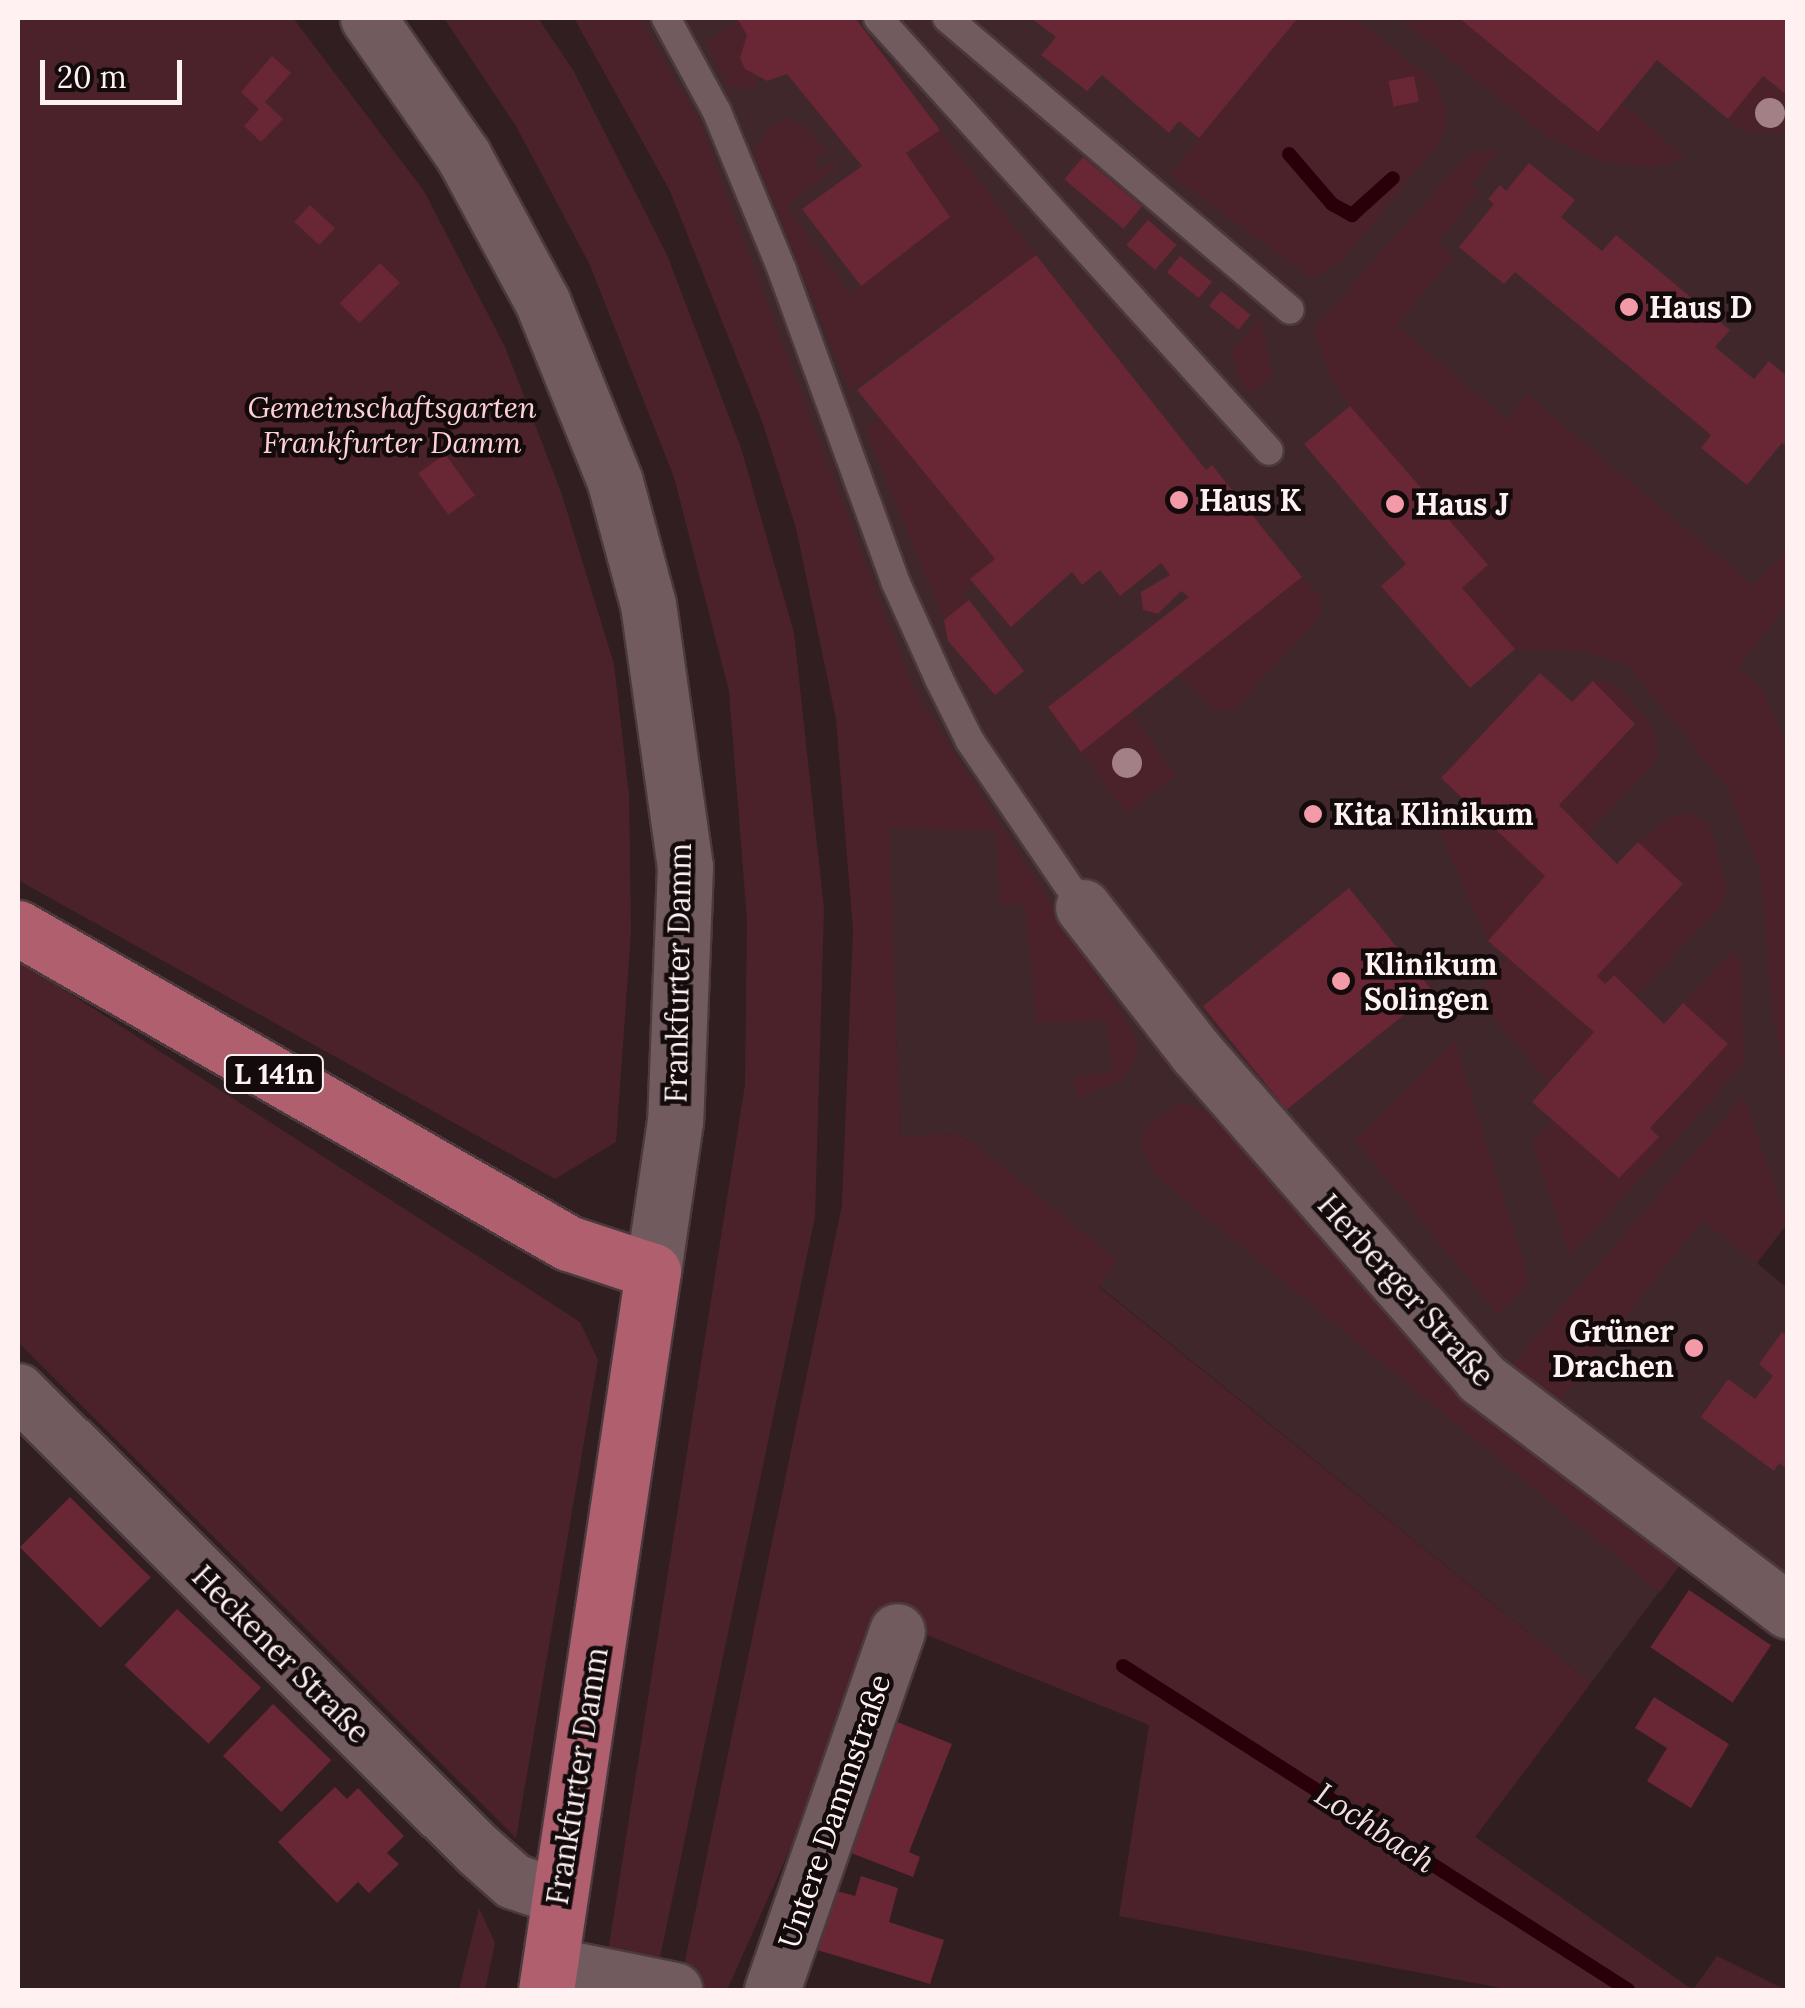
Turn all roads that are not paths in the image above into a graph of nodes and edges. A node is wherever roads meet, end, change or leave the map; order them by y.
1 (368, 18) edge
2 (666, 18) edge
3 (878, 18) edge
4 (947, 18) edge
5 (1290, 310) dead end
6 (1269, 450) dead end
7 (1084, 907) joint
8 (18, 928) edge
9 (653, 1271) junction
10 (18, 1392) edge
11 (1788, 1611) edge
12 (897, 1631) dead end
13 (558, 1896) junction
14 (548, 1978) edge
15 (675, 1990) edge
16 (772, 1990) edge

1 - 9 street, Frankfurter Damm
2 - 7 lane
3 - 6 lane
4 - 5 lane
7 - 11 street, Herberger Straße
8 - 9 main road, L 141n
9 - 13 main road, Frankfurter Damm
10 - 13 street, Heckener Straße
12 - 16 street, Untere Dammstraße
13 - 14 main road, Frankfurter Damm
14 - 15 street

